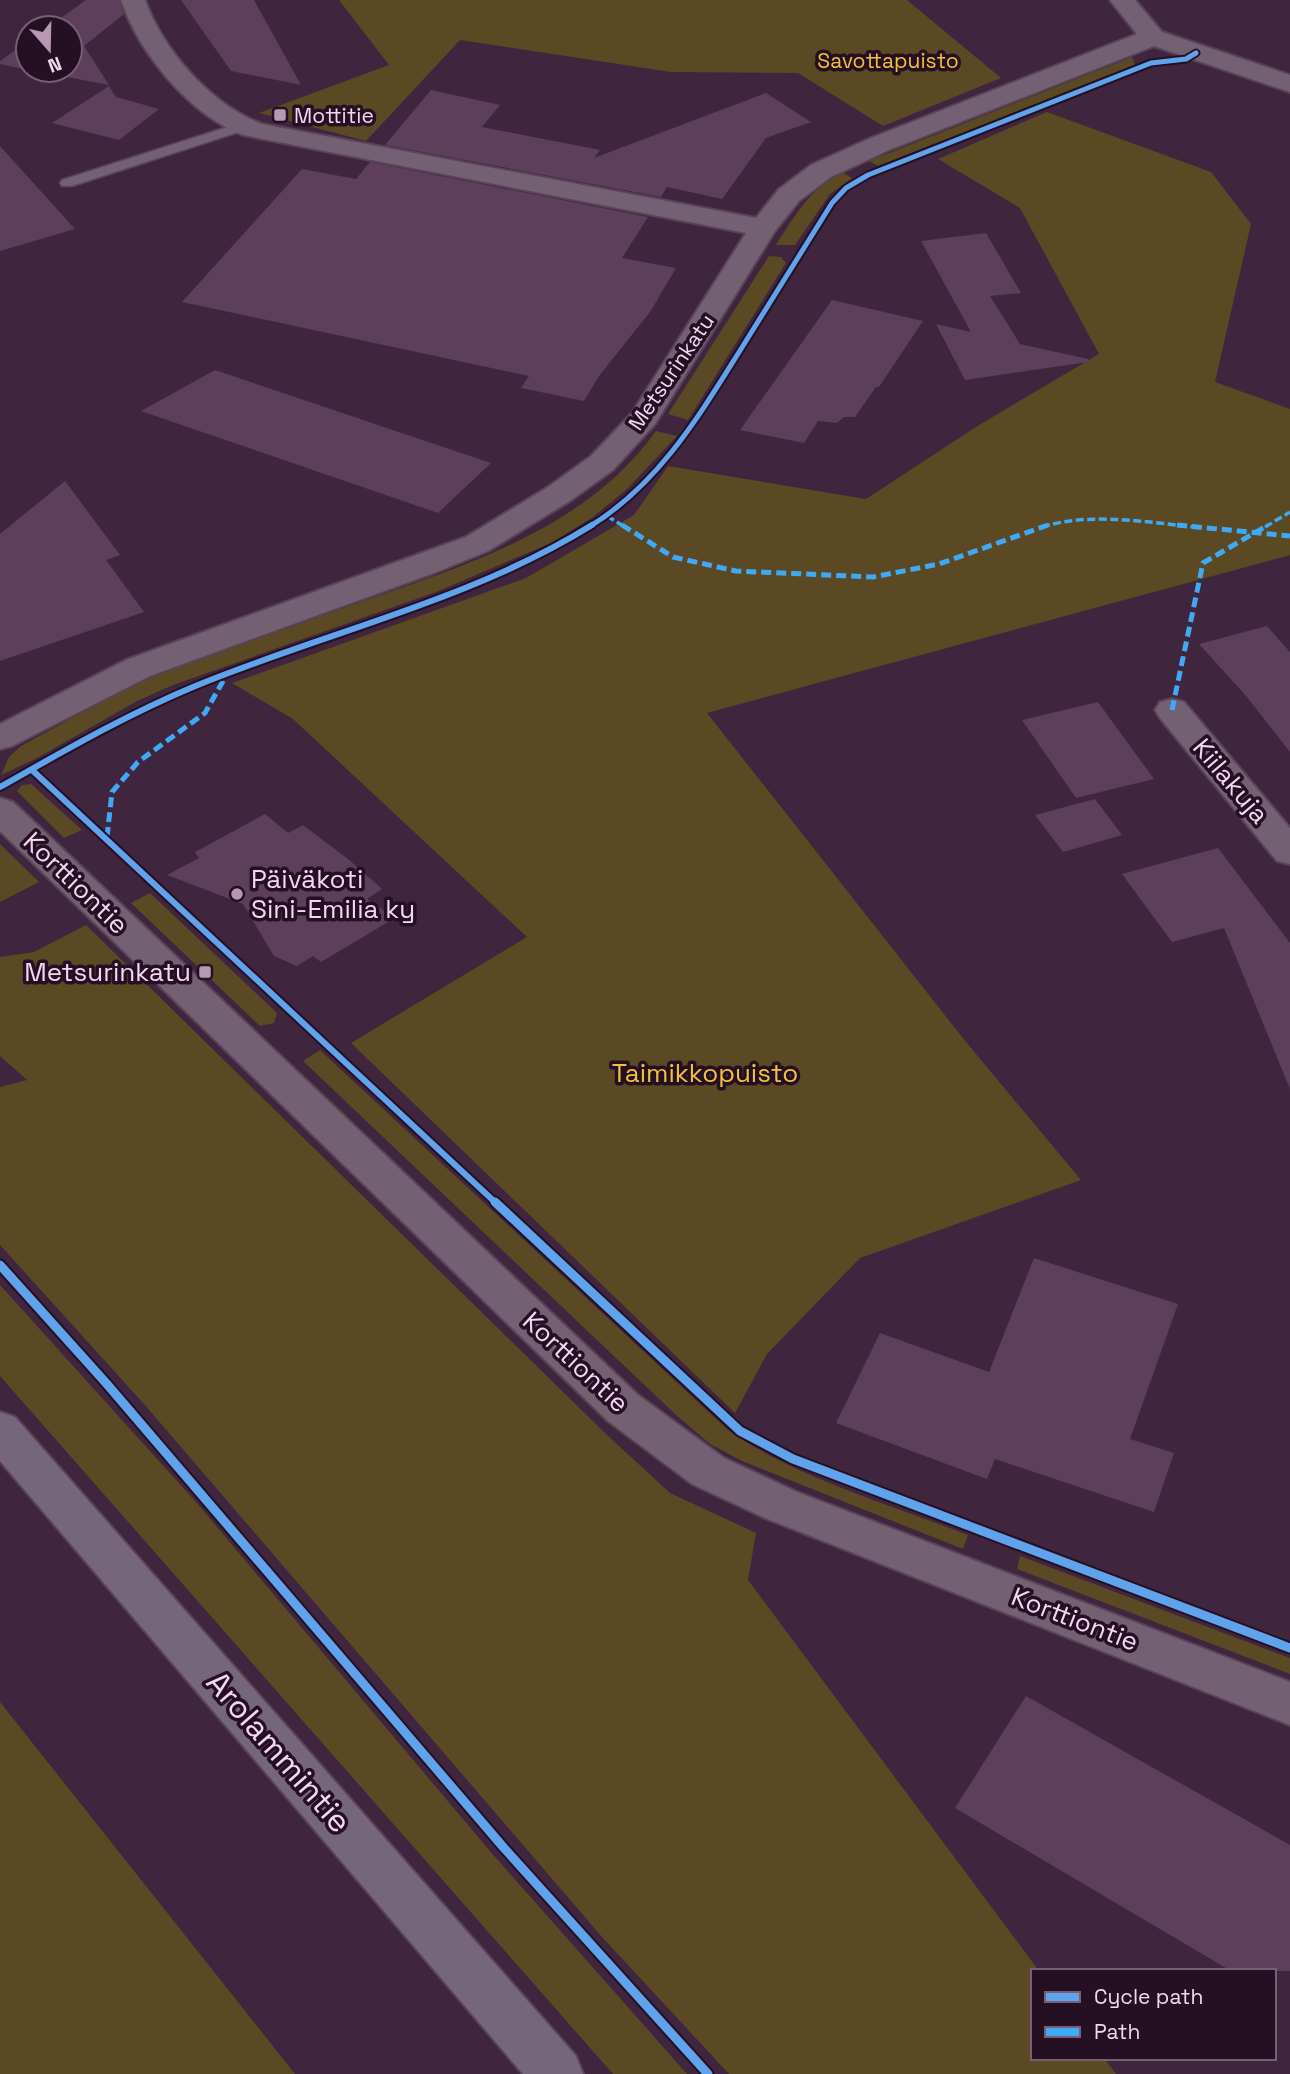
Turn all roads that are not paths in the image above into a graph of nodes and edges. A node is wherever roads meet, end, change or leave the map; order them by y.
1 (133, 0) edge
2 (1122, 0) edge
3 (1153, 37) junction
4 (1290, 84) edge
5 (243, 126) junction
6 (67, 183) dead end
7 (763, 228) junction
8 (1171, 710) dead end
9 (0, 738) edge
10 (0, 810) edge
11 (1290, 852) edge
12 (0, 1430) edge
13 (1290, 1704) edge
14 (557, 2074) edge

1 - 5 street
2 - 3 street
3 - 4 street
3 - 7 street, Metsurinkatu
5 - 6 lane
5 - 7 street
7 - 9 street, Metsurinkatu
8 - 11 street, Kiilakuja
10 - 13 street, Korttiontie
12 - 14 street, Arolammintie

